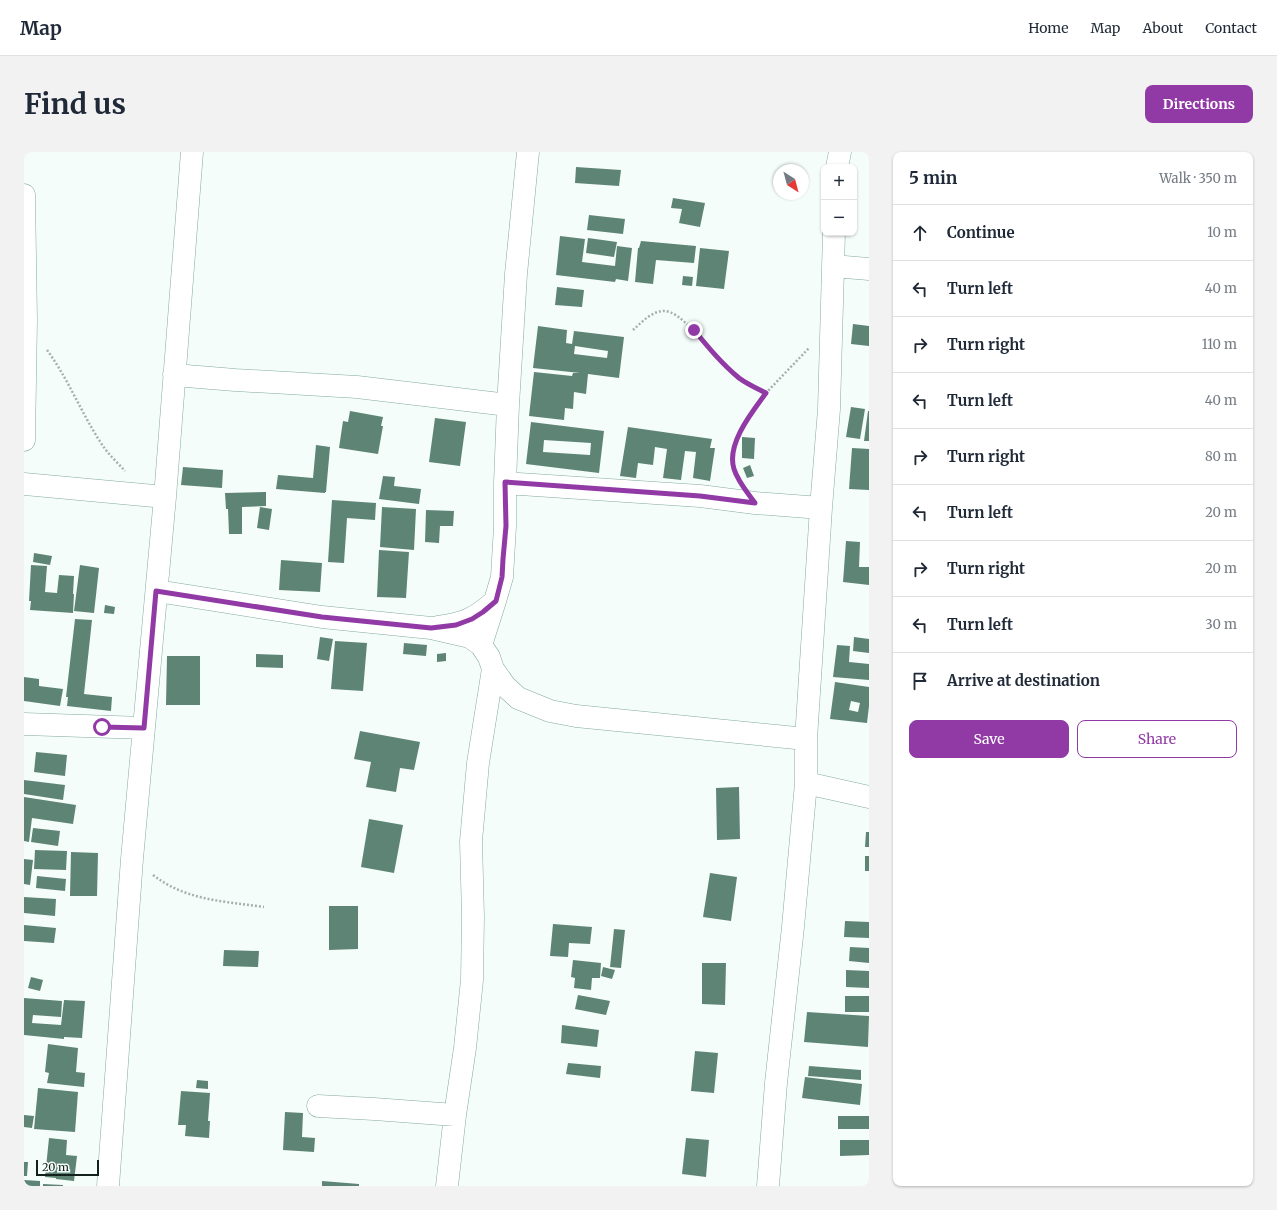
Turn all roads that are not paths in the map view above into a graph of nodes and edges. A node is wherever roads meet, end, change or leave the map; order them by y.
1 (192, 152) edge
2 (528, 152) edge
3 (840, 152) edge
4 (838, 164) edge
5 (24, 196) edge
6 (834, 236) edge
7 (833, 266) junction
8 (869, 269) edge
9 (25, 319) edge
10 (174, 375) junction
11 (508, 405) junction
12 (24, 440) edge
13 (505, 482) junction
14 (24, 484) edge
15 (165, 497) junction
16 (821, 508) junction
17 (156, 591) junction
18 (496, 601) junction
19 (431, 628) junction
20 (481, 645) junction
21 (493, 669) junction
22 (24, 724) edge
23 (144, 728) junction
24 (806, 739) junction
25 (806, 783) junction
26 (869, 797) edge
27 (318, 1106) dead end
28 (455, 1115) junction
29 (108, 1186) edge
30 (447, 1186) edge
31 (768, 1186) edge

1 - 10 street
2 - 11 street
3 - 4 street
5 - 9 street
6 - 7 street
7 - 8 street
7 - 16 street
9 - 12 street
10 - 11 street
10 - 15 street
11 - 13 street
13 - 16 street
13 - 18 street
14 - 15 street
15 - 17 street
16 - 24 street
17 - 19 street
17 - 23 street
18 - 19 street
18 - 20 street
19 - 20 street
20 - 21 street
21 - 24 street
21 - 28 street
22 - 23 street
23 - 29 street
24 - 25 street
25 - 26 street
25 - 31 street
27 - 28 street
28 - 30 street

